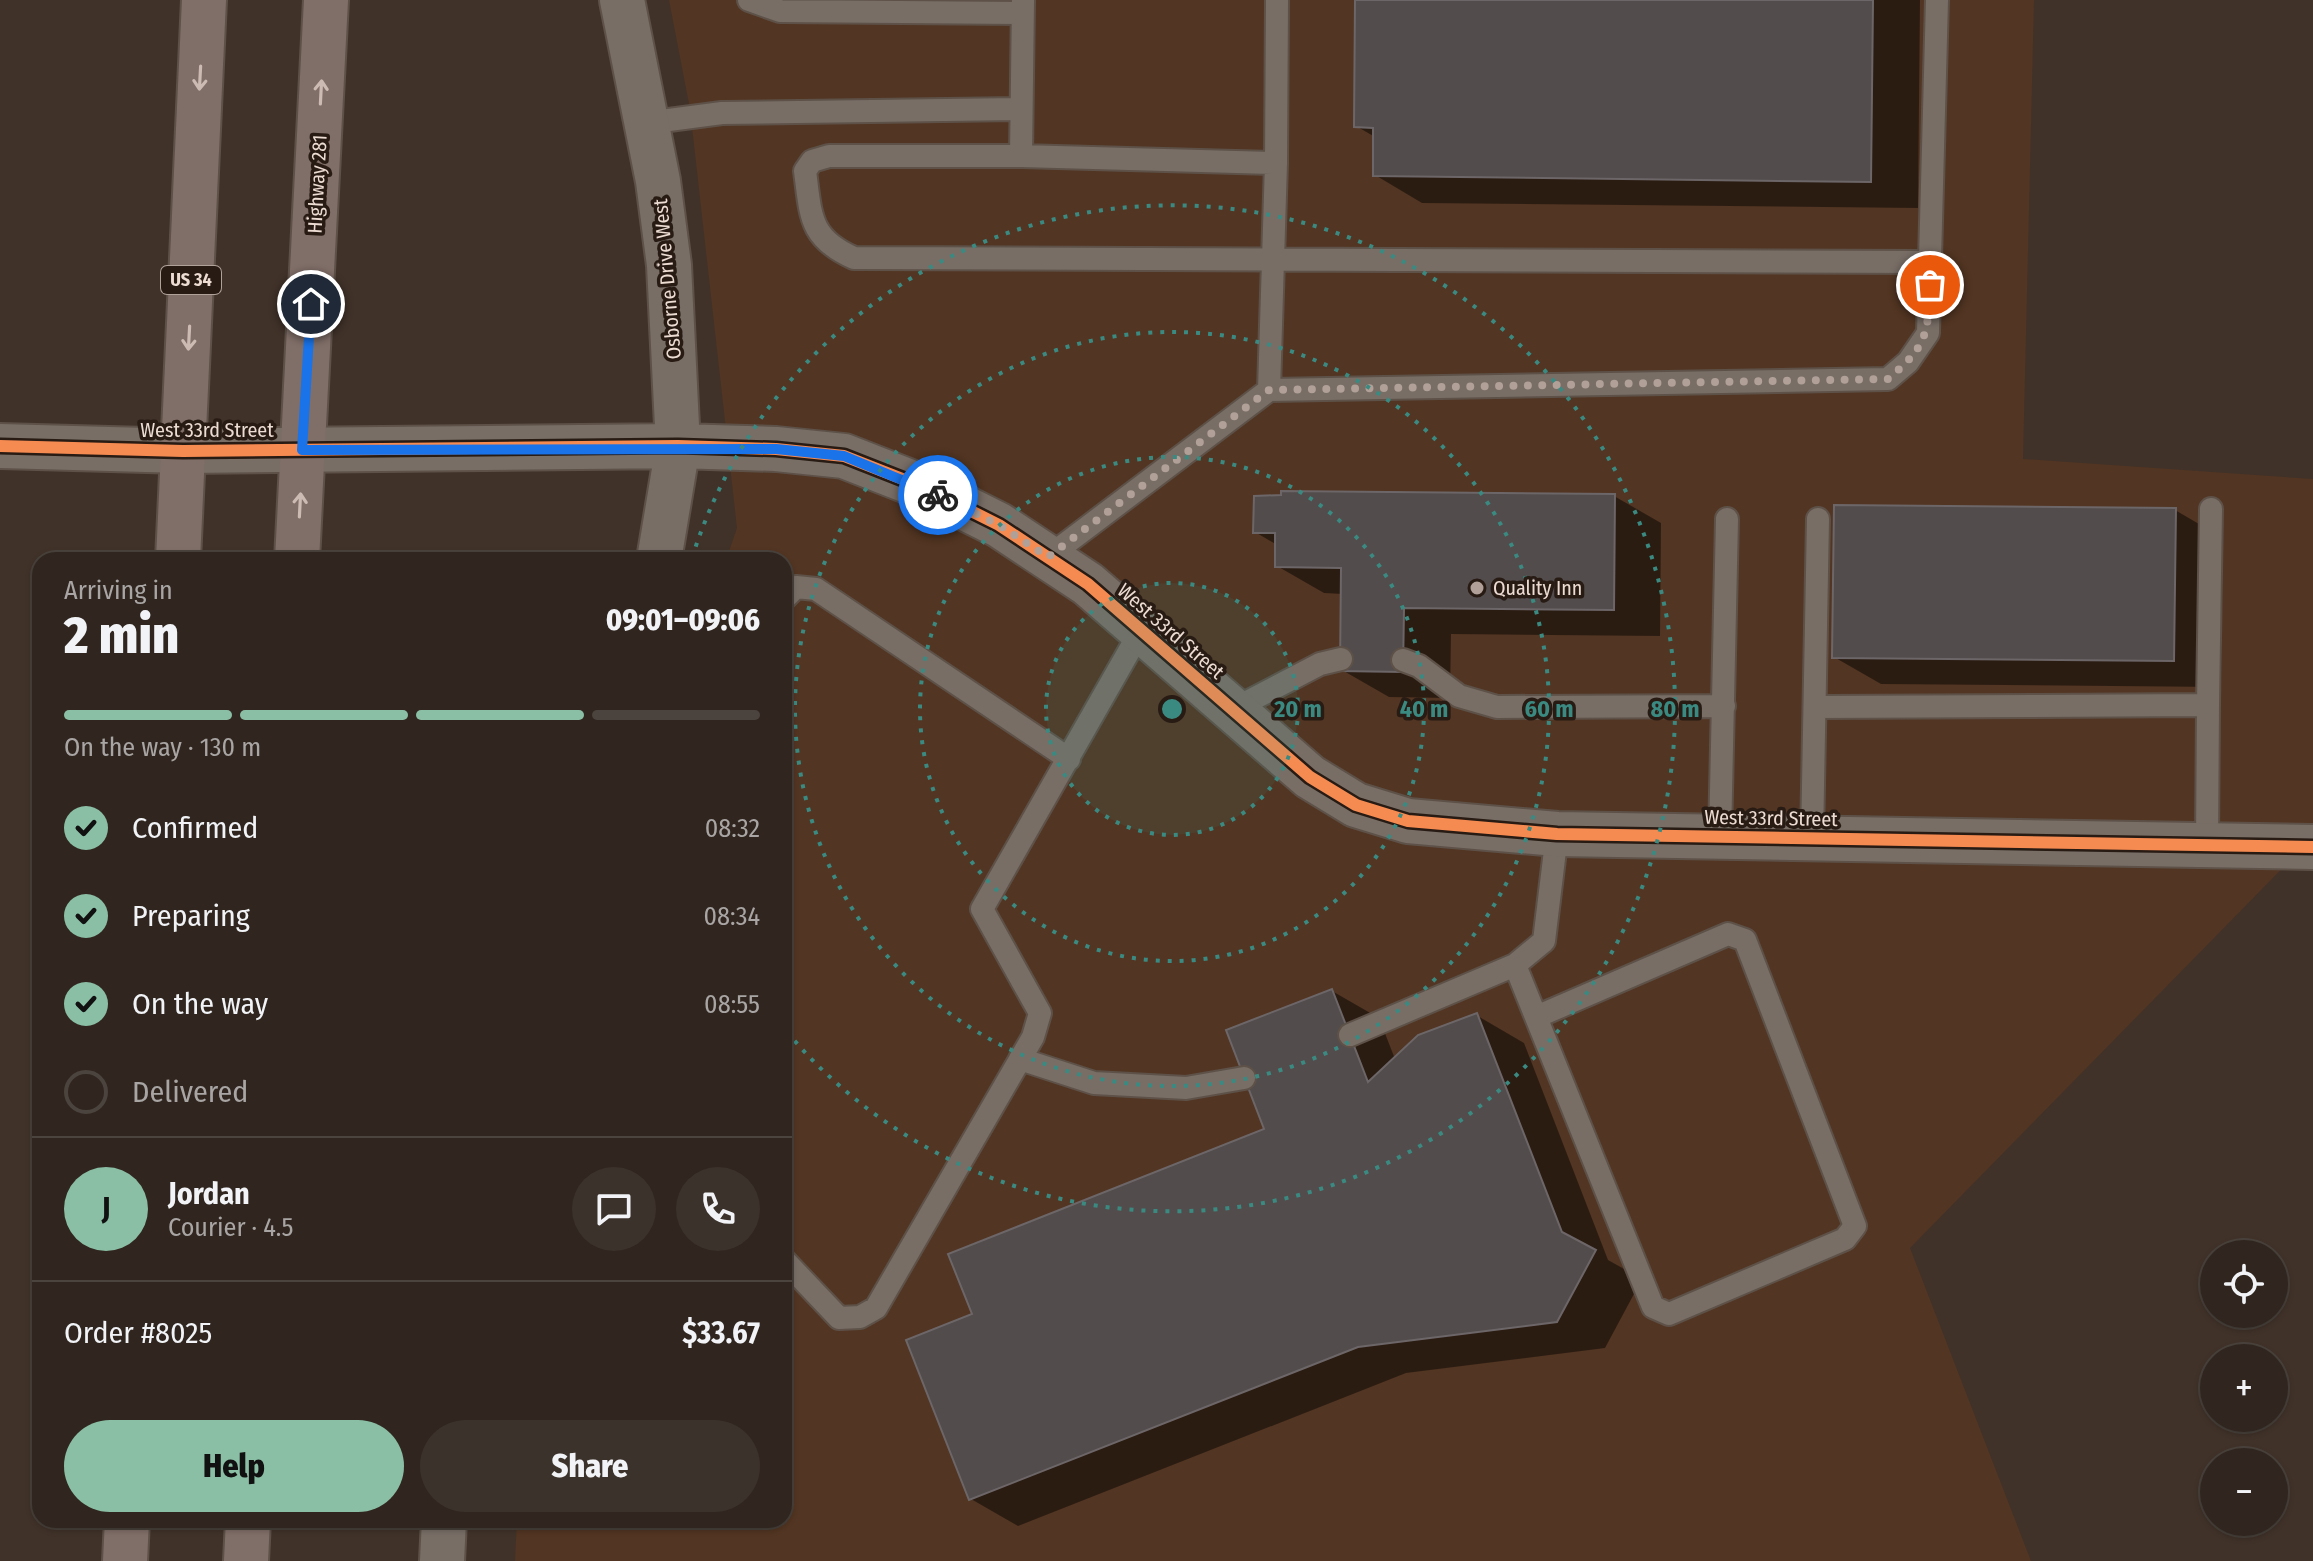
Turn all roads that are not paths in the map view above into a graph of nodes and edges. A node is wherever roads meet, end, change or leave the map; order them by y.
1 (204, 0) edge
2 (326, 0) edge
3 (622, 0) edge
4 (749, 0) edge
5 (1277, 0) edge
6 (1937, 0) edge
7 (1022, 7) edge
8 (1021, 109) junction
9 (646, 123) junction
10 (1021, 156) junction
11 (1276, 163) junction
12 (1272, 261) junction
13 (1932, 262) junction
14 (1269, 390) junction
15 (0, 446) edge
16 (678, 446) junction
17 (302, 450) junction
18 (183, 451) junction
19 (2211, 509) dead end
20 (1727, 519) dead end
21 (1818, 519) dead end
22 (178, 552) edge
23 (297, 552) edge
24 (660, 552) edge
25 (1048, 557) junction
26 (792, 591) edge
27 (1140, 632) junction
28 (1341, 659) dead end
29 (1403, 660) dead end
30 (2208, 705) junction
31 (1724, 706) junction
32 (1816, 707) junction
33 (1232, 710) junction
34 (1069, 759) junction
35 (1557, 834) junction
36 (1720, 837) junction
37 (1812, 839) junction
38 (2207, 845) junction
39 (2313, 847) edge
40 (1515, 965) junction
41 (1536, 1017) junction
42 (1350, 1035) dead end
43 (1020, 1059) junction
44 (1244, 1078) dead end
45 (792, 1268) edge
46 (127, 1528) edge
47 (248, 1528) edge
48 (444, 1528) edge
49 (125, 1561) edge
50 (246, 1561) edge
51 (442, 1561) edge

1 -> 18 highway, US 34
17 -> 2 highway, Highway 281
3 - 9 street, Osborne Drive West
4 - 7 lane
5 - 11 lane
6 - 13 lane
7 - 8 lane
8 - 9 lane
8 - 10 lane
9 - 16 street, Osborne Drive West
10 - 11 lane
10 - 12 lane
11 - 12 lane
12 - 13 lane
12 - 14 lane
13 - 14 lane
14 - 25 lane
15 - 18 street, West 33rd Street
16 - 17 street, West 33rd Street
16 - 24 street, Osborne Drive West
16 - 25 street, West 33rd Street
17 - 18 street, West 33rd Street
23 -> 17 highway, Highway 281
18 - 22 highway, US 34
19 - 30 lane
20 - 31 lane
21 - 32 lane
25 - 27 street, West 33rd Street
26 - 34 lane
27 - 33 street, West 33rd Street
27 - 34 lane
28 - 33 lane
29 - 31 lane
30 - 32 lane
30 - 38 lane
31 - 36 lane
32 - 37 lane
33 - 35 street, West 33rd Street
34 - 43 lane
35 - 36 street, West 33rd Street
35 - 40 lane
36 - 37 street, West 33rd Street
37 - 38 street, West 33rd Street
38 - 39 street, West 33rd Street
40 - 41 lane
40 - 42 lane
41 - 41 lane
43 - 44 lane
43 - 45 lane
46 - 49 highway
47 - 50 highway
48 - 51 street

